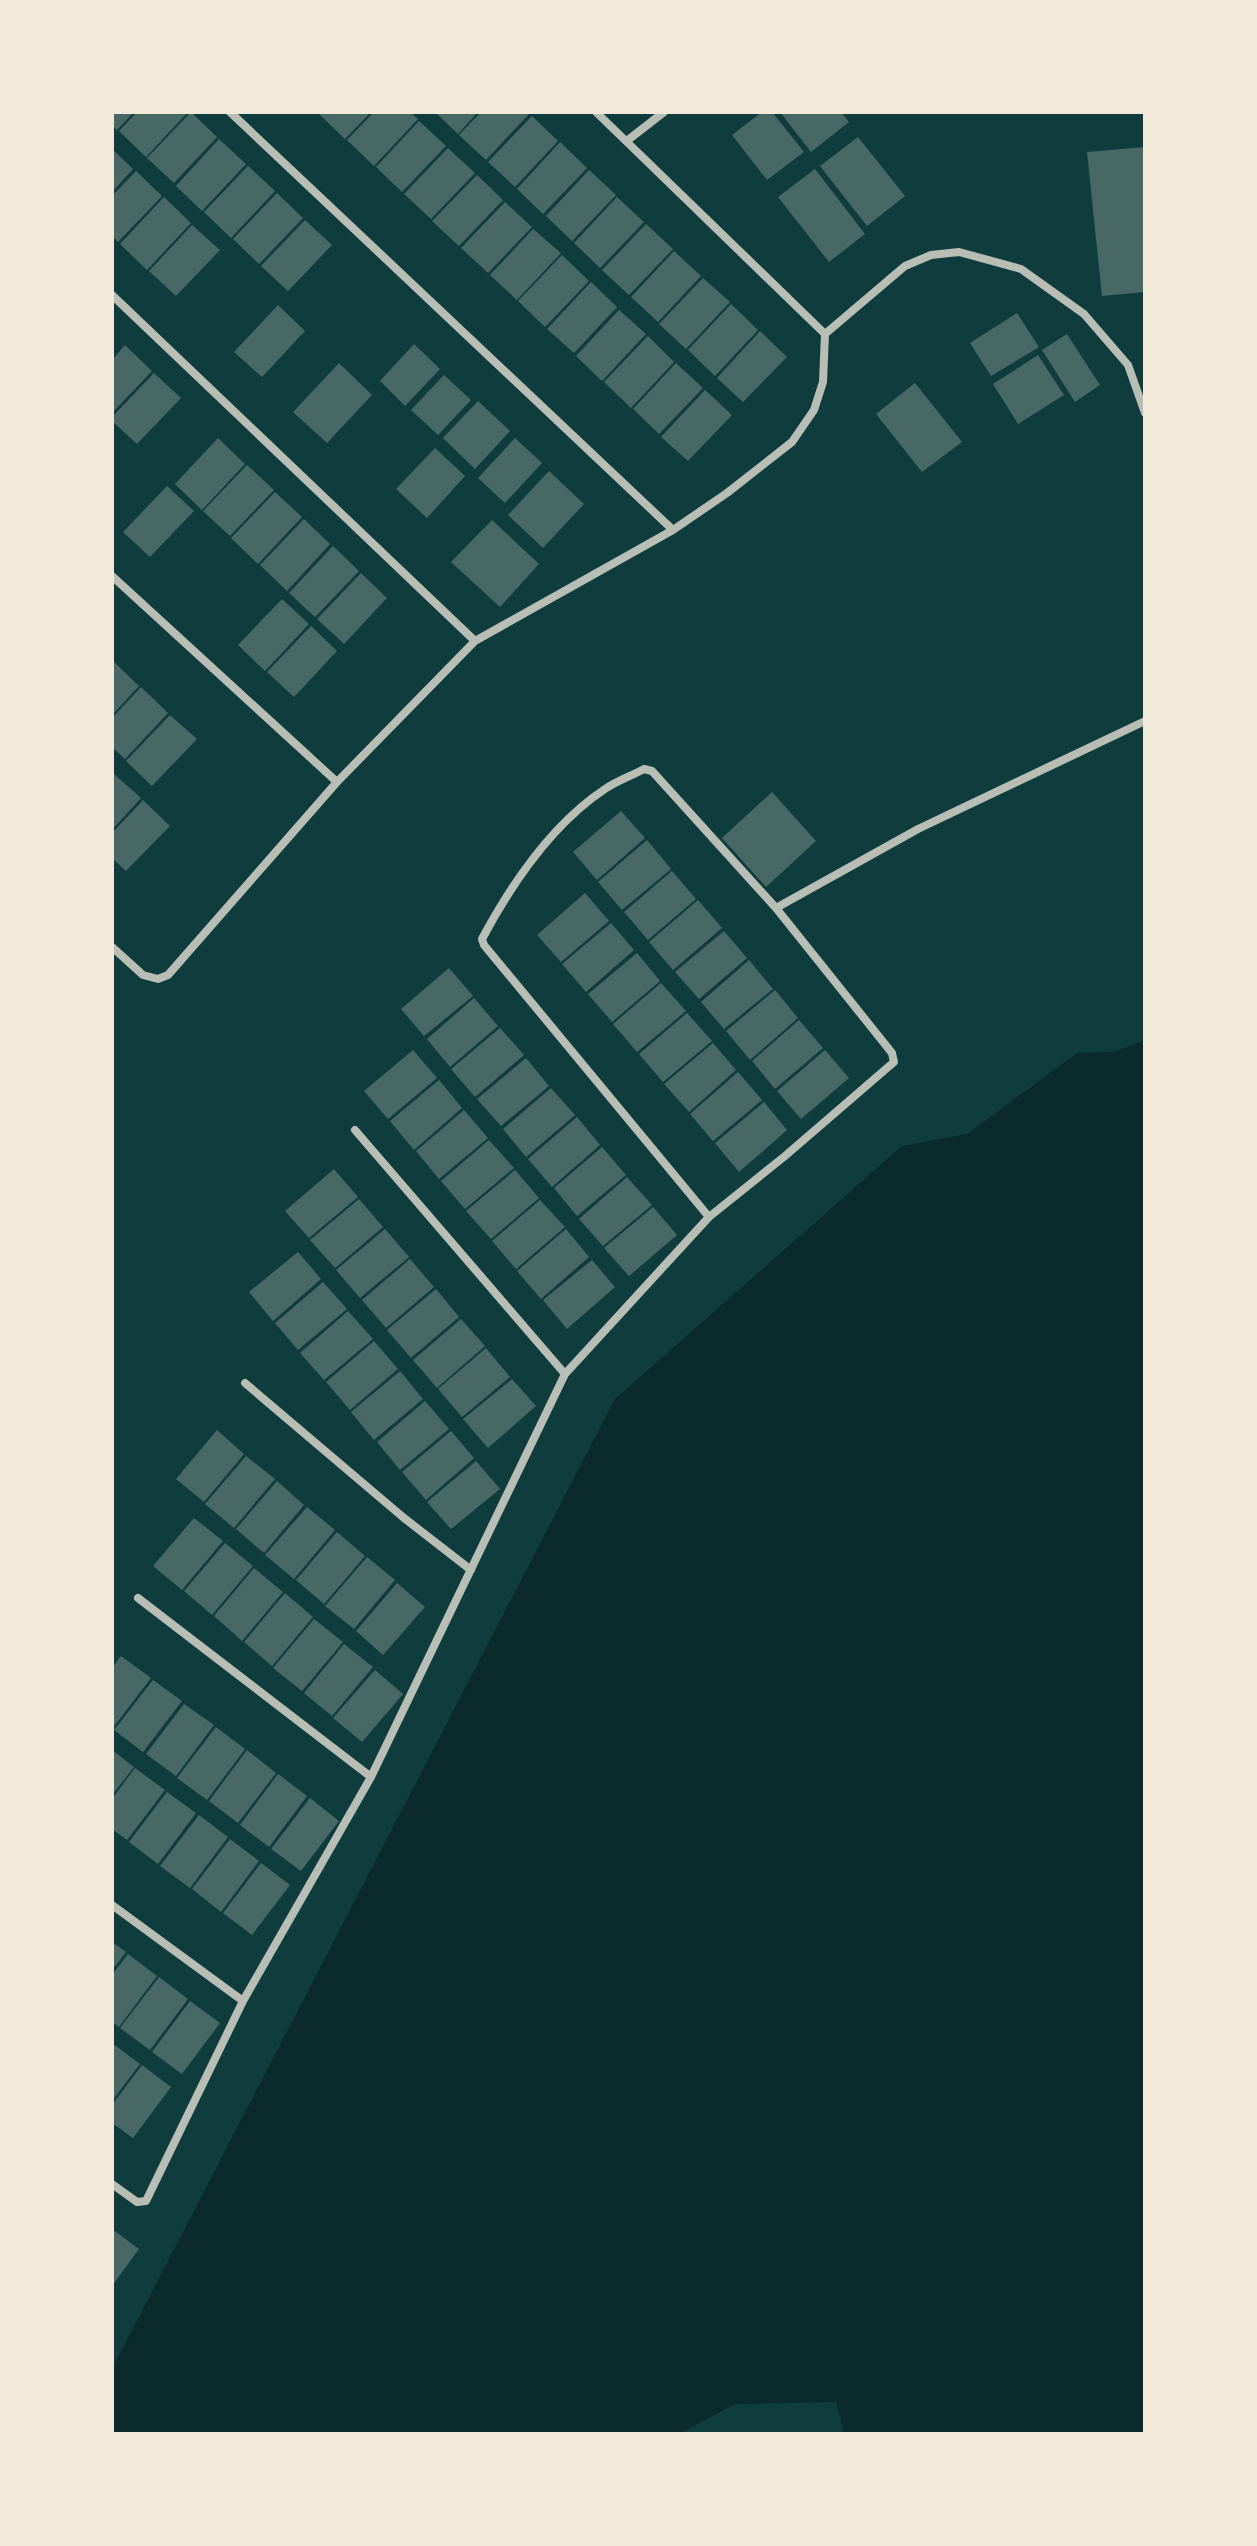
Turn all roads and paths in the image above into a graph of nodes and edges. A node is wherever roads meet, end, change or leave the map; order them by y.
1 (230, 112) edge
2 (596, 112) edge
3 (664, 112) edge
4 (628, 140) junction
5 (112, 295) edge
6 (825, 334) junction
7 (1145, 413) edge
8 (673, 530) junction
9 (112, 576) edge
10 (475, 641) junction
11 (1145, 721) edge
12 (337, 782) junction
13 (776, 908) junction
14 (112, 947) edge
15 (355, 1130) dead end
16 (709, 1217) junction
17 (565, 1374) junction
18 (245, 1383) dead end
19 (471, 1570) junction
20 (138, 1598) dead end
21 (371, 1777) junction
22 (112, 1905) edge
23 (243, 2001) junction
24 (112, 2184) edge

1 - 8 street
2 - 4 street
3 - 4 street
4 - 6 street
5 - 10 street
6 - 7 street
6 - 8 street
8 - 10 street
9 - 12 street
10 - 12 street
11 - 13 street
12 - 14 street
13 - 16 street
13 - 16 street
15 - 17 street
16 - 17 street
17 - 19 street
18 - 19 street
19 - 21 street
20 - 21 street
21 - 23 street
22 - 23 street
23 - 24 street

